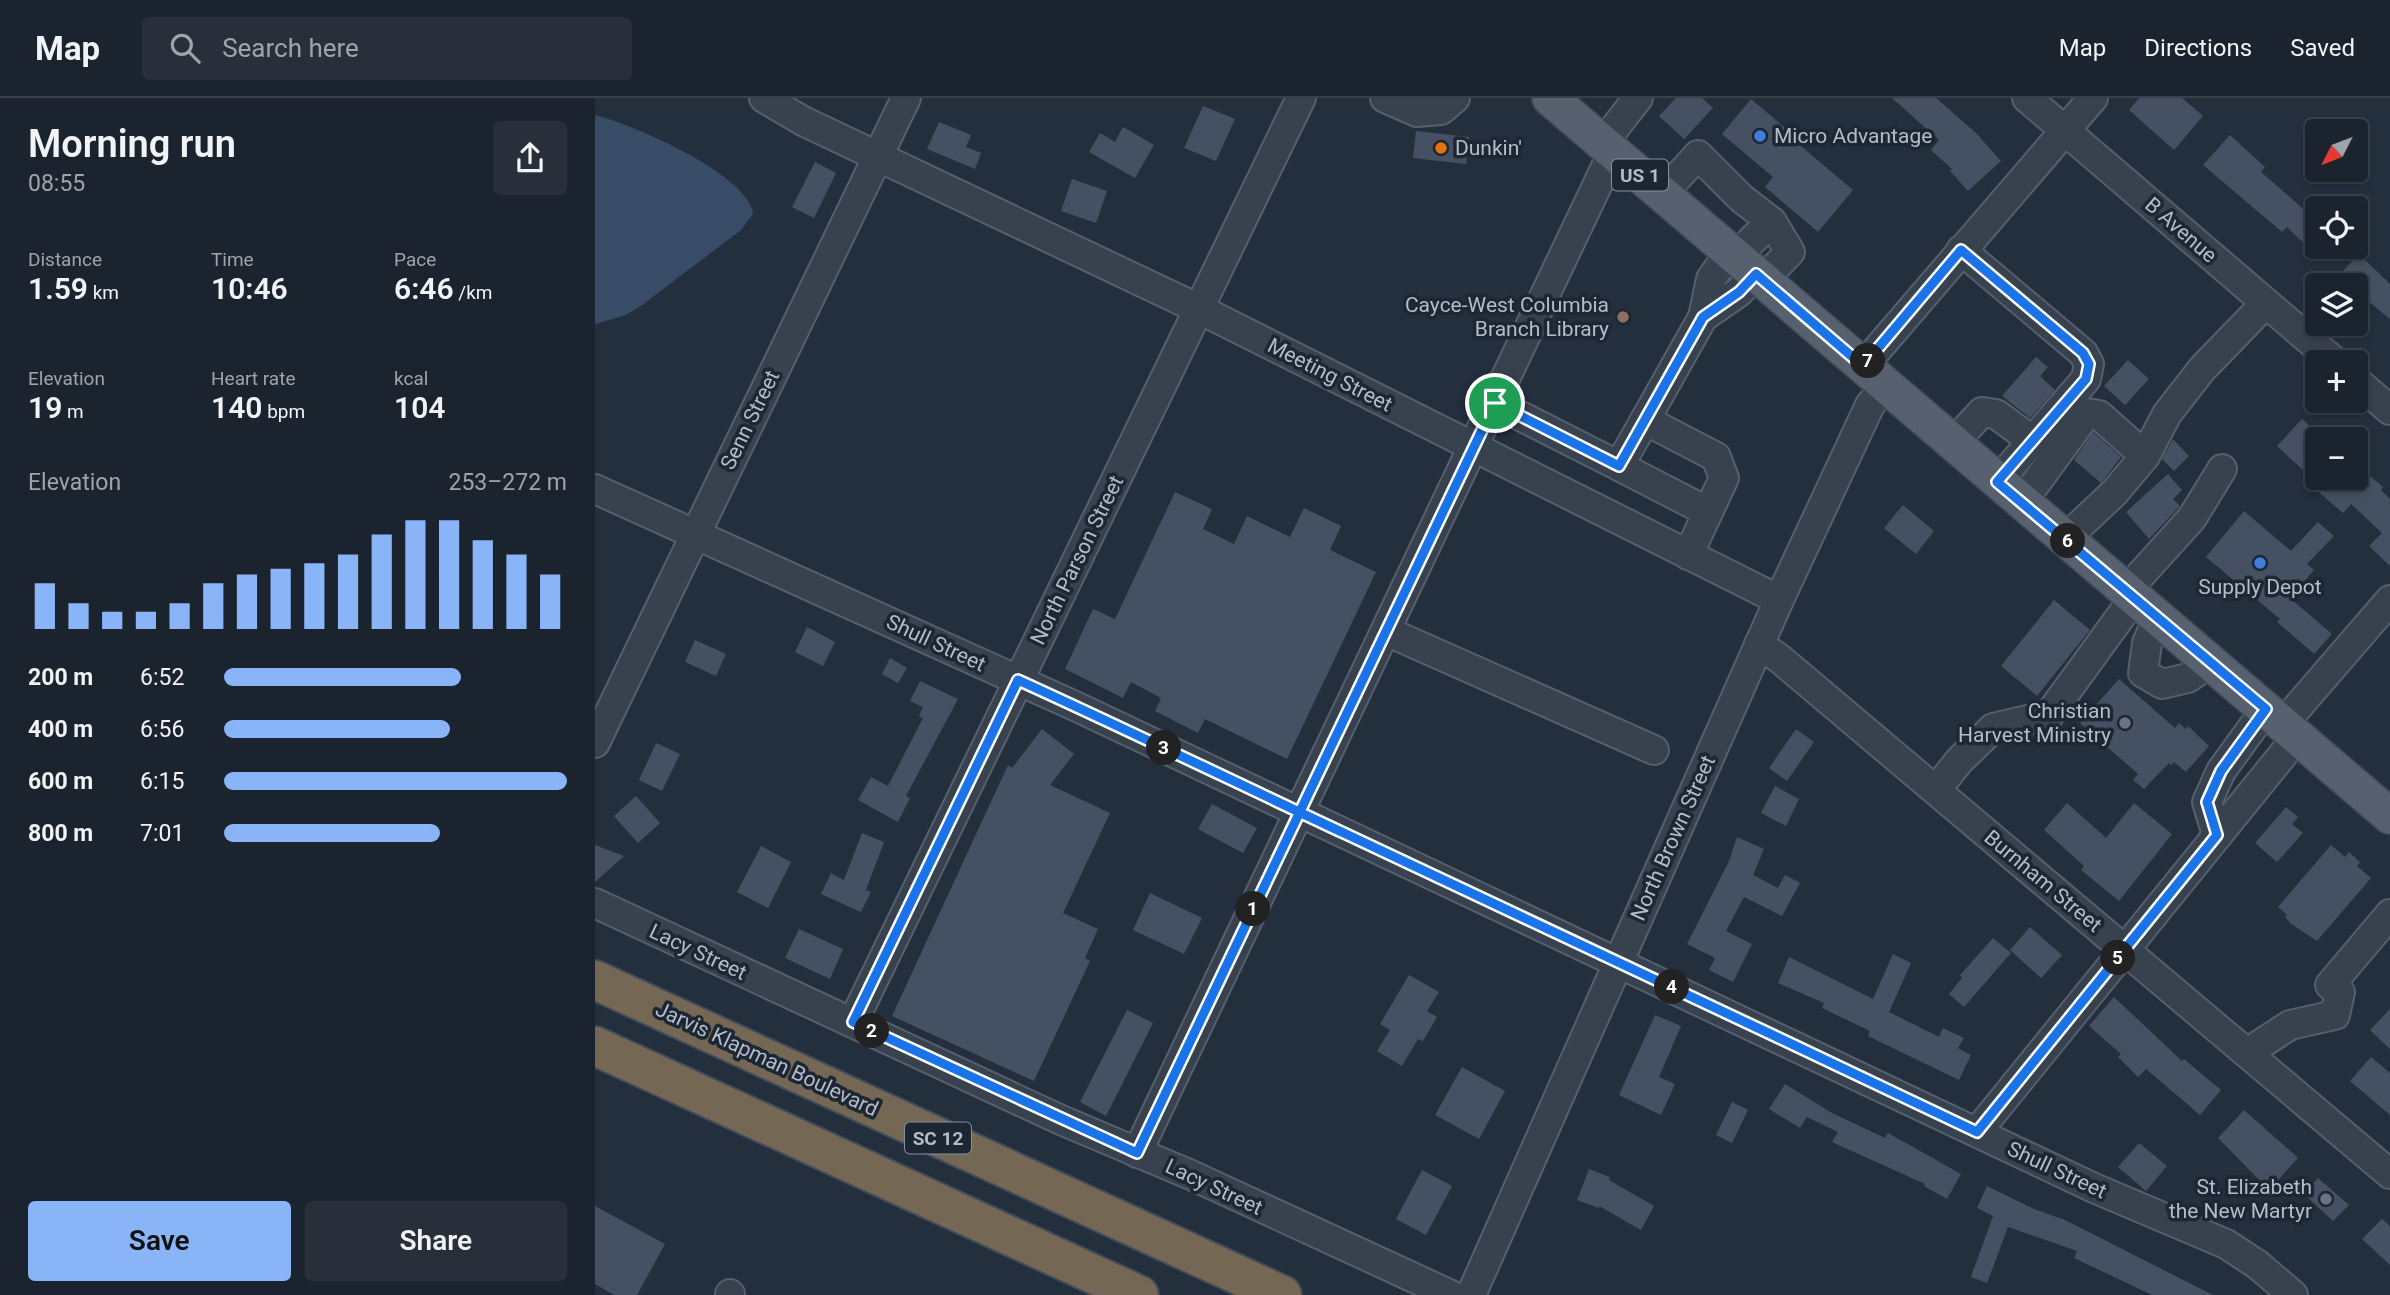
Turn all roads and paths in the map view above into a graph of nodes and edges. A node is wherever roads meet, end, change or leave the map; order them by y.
1 (764, 98) edge
2 (906, 98) edge
3 (1301, 98) edge
4 (1385, 98) edge
5 (1455, 98) edge
6 (1550, 98) edge
7 (1638, 98) edge
8 (2027, 98) edge
9 (2093, 98) edge
10 (2066, 131) junction
11 (1608, 148) junction
12 (877, 156) junction
13 (1663, 194) junction
14 (1772, 222) junction
15 (1961, 250) junction
16 (1747, 266) junction
17 (2266, 303) junction
18 (1199, 309) junction
19 (2321, 350) edge
20 (1875, 376) junction
21 (2368, 391) edge
22 (1495, 403) junction
23 (2390, 410) edge
24 (1645, 420) junction
25 (2034, 442) junction
26 (1953, 443) junction
27 (1474, 447) junction
28 (2145, 456) junction
29 (1619, 466) junction
30 (2222, 469) dead end
31 (595, 489) edge
32 (2010, 492) junction
33 (1708, 512) junction
34 (695, 534) junction
35 (2065, 539) junction
36 (1688, 555) junction
37 (1779, 600) junction
38 (2390, 600) edge
39 (2140, 602) junction
40 (1386, 631) junction
41 (1759, 644) junction
42 (2210, 662) junction
43 (1018, 680) junction
44 (2282, 723) junction
45 (595, 743) edge
46 (1654, 750) dead end
47 (1936, 790) junction
48 (1299, 812) junction
49 (2390, 816) edge
50 (2217, 835) junction
51 (595, 903) edge
52 (2390, 914) edge
53 (2125, 950) junction
54 (1618, 962) junction
55 (595, 980) edge
56 (853, 1022) junction
57 (595, 1046) edge
58 (2247, 1053) junction
59 (1977, 1132) junction
60 (1137, 1153) junction
61 (2390, 1174) edge
62 (1139, 1295) edge
63 (1282, 1295) edge
64 (1451, 1295) edge
65 (1471, 1295) edge
66 (2293, 1295) edge

1 - 12 street, Meeting Street
2 - 12 street, Senn Street
3 - 18 street, North Parson Street
4 - 5 street
6 - 11 main road, US 1
7 - 11 street
8 - 10 street, B Avenue
9 - 10 street, North Brown Street
10 - 15 street, North Brown Street
10 - 17 street, B Avenue
11 - 13 main road, US 1
11 - 22 street
12 - 18 street, Meeting Street
12 - 34 street, Senn Street
13 - 14 street
13 - 16 main road, US 1
14 - 16 street
14 - 16 street
15 - 20 street, North Brown Street
15 - 25 street
16 - 20 main road, US 1
16 - 24 street
17 - 19 street, B Avenue
17 - 28 street
18 - 27 street, Meeting Street
18 - 43 street, North Parson Street
20 - 26 main road, US 1
20 - 37 street, North Brown Street
21 - 23 street
22 - 27 street
22 - 29 street
24 - 29 street
24 - 33 street
25 - 26 street
25 - 32 street
26 - 32 main road, US 1
27 - 36 street, Meeting Street
27 - 40 street
28 - 32 street
28 - 35 street
29 - 33 street
30 - 39 street
31 - 34 street, Shull Street
32 - 35 main road, US 1
33 - 36 street
34 - 43 street, Shull Street
34 - 45 street, Senn Street
35 - 39 main road, US 1
36 - 37 street, Meeting Street
37 - 41 street, North Brown Street
38 - 44 street
39 - 42 main road, US 1
39 - 42 street
39 - 47 street
40 - 46 street
40 - 48 street
41 - 47 street, Burnham Street
41 - 54 street, North Brown Street
42 - 44 main road, US 1
43 - 48 street, Shull Street
43 - 56 street, North Parson Street
44 - 49 main road, US 1
44 - 50 street
44 - 50 street
47 - 53 street, Burnham Street
48 - 54 street, Shull Street
48 - 60 street
50 - 53 street
51 - 56 street, Lacy Street
52 - 58 street
53 - 58 street, Burnham Street
53 - 59 street
54 - 59 street, Shull Street
54 - 65 street, North Brown Street
55 - 63 highway, Jarvis Klapman Boulevard / SC 12
56 - 60 street, Lacy Street
57 - 62 highway
58 - 61 street, Burnham Street
59 - 66 street, Shull Street
60 - 64 street, Lacy Street

